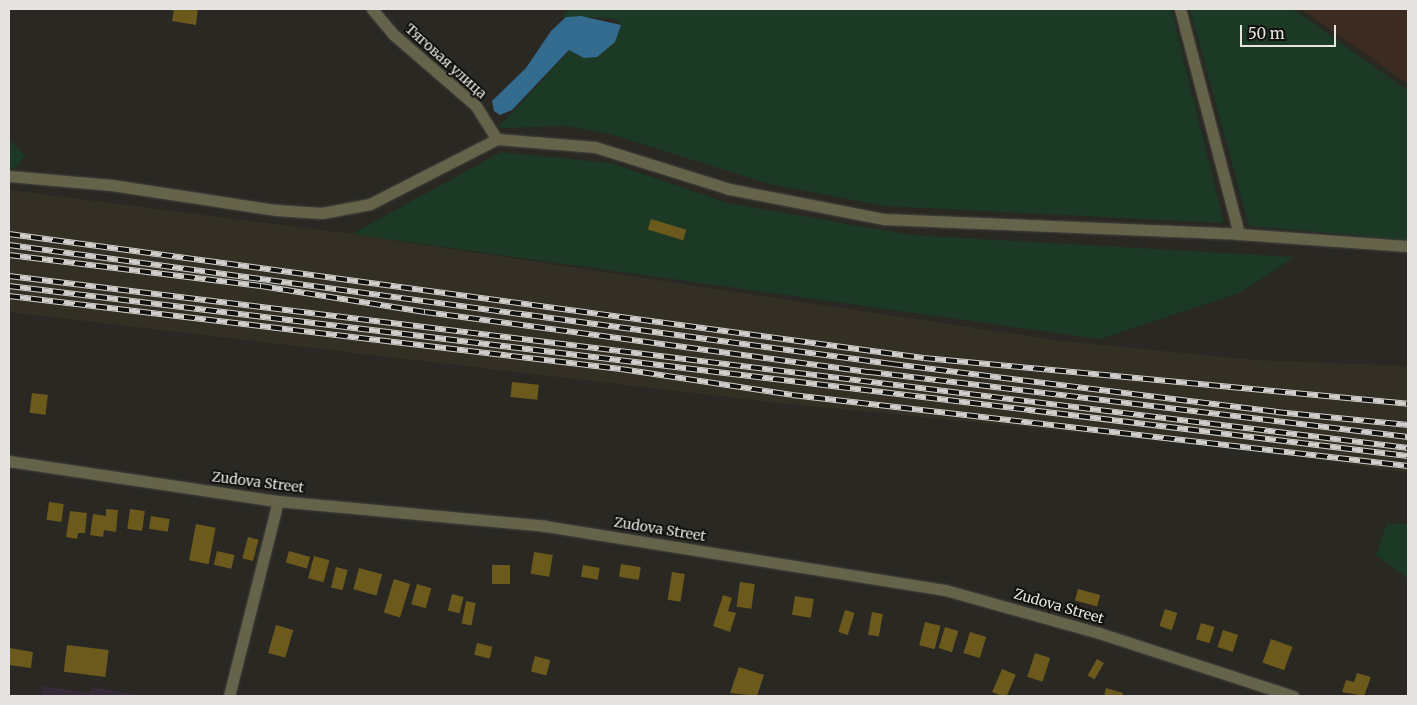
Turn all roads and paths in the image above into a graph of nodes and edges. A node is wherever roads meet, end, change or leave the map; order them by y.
1 (372, 9) edge
2 (1180, 9) edge
3 (497, 139) junction
4 (9, 176) edge
5 (1240, 234) junction
6 (1408, 246) edge
7 (9, 462) edge
8 (278, 501) junction
9 (228, 696) edge
10 (1292, 696) edge

1 - 3 street, Тяговая улица
2 - 5 street
3 - 4 street
3 - 5 street
5 - 6 street
7 - 8 street, Zudova Street
8 - 9 street
8 - 10 street, Zudova Street

